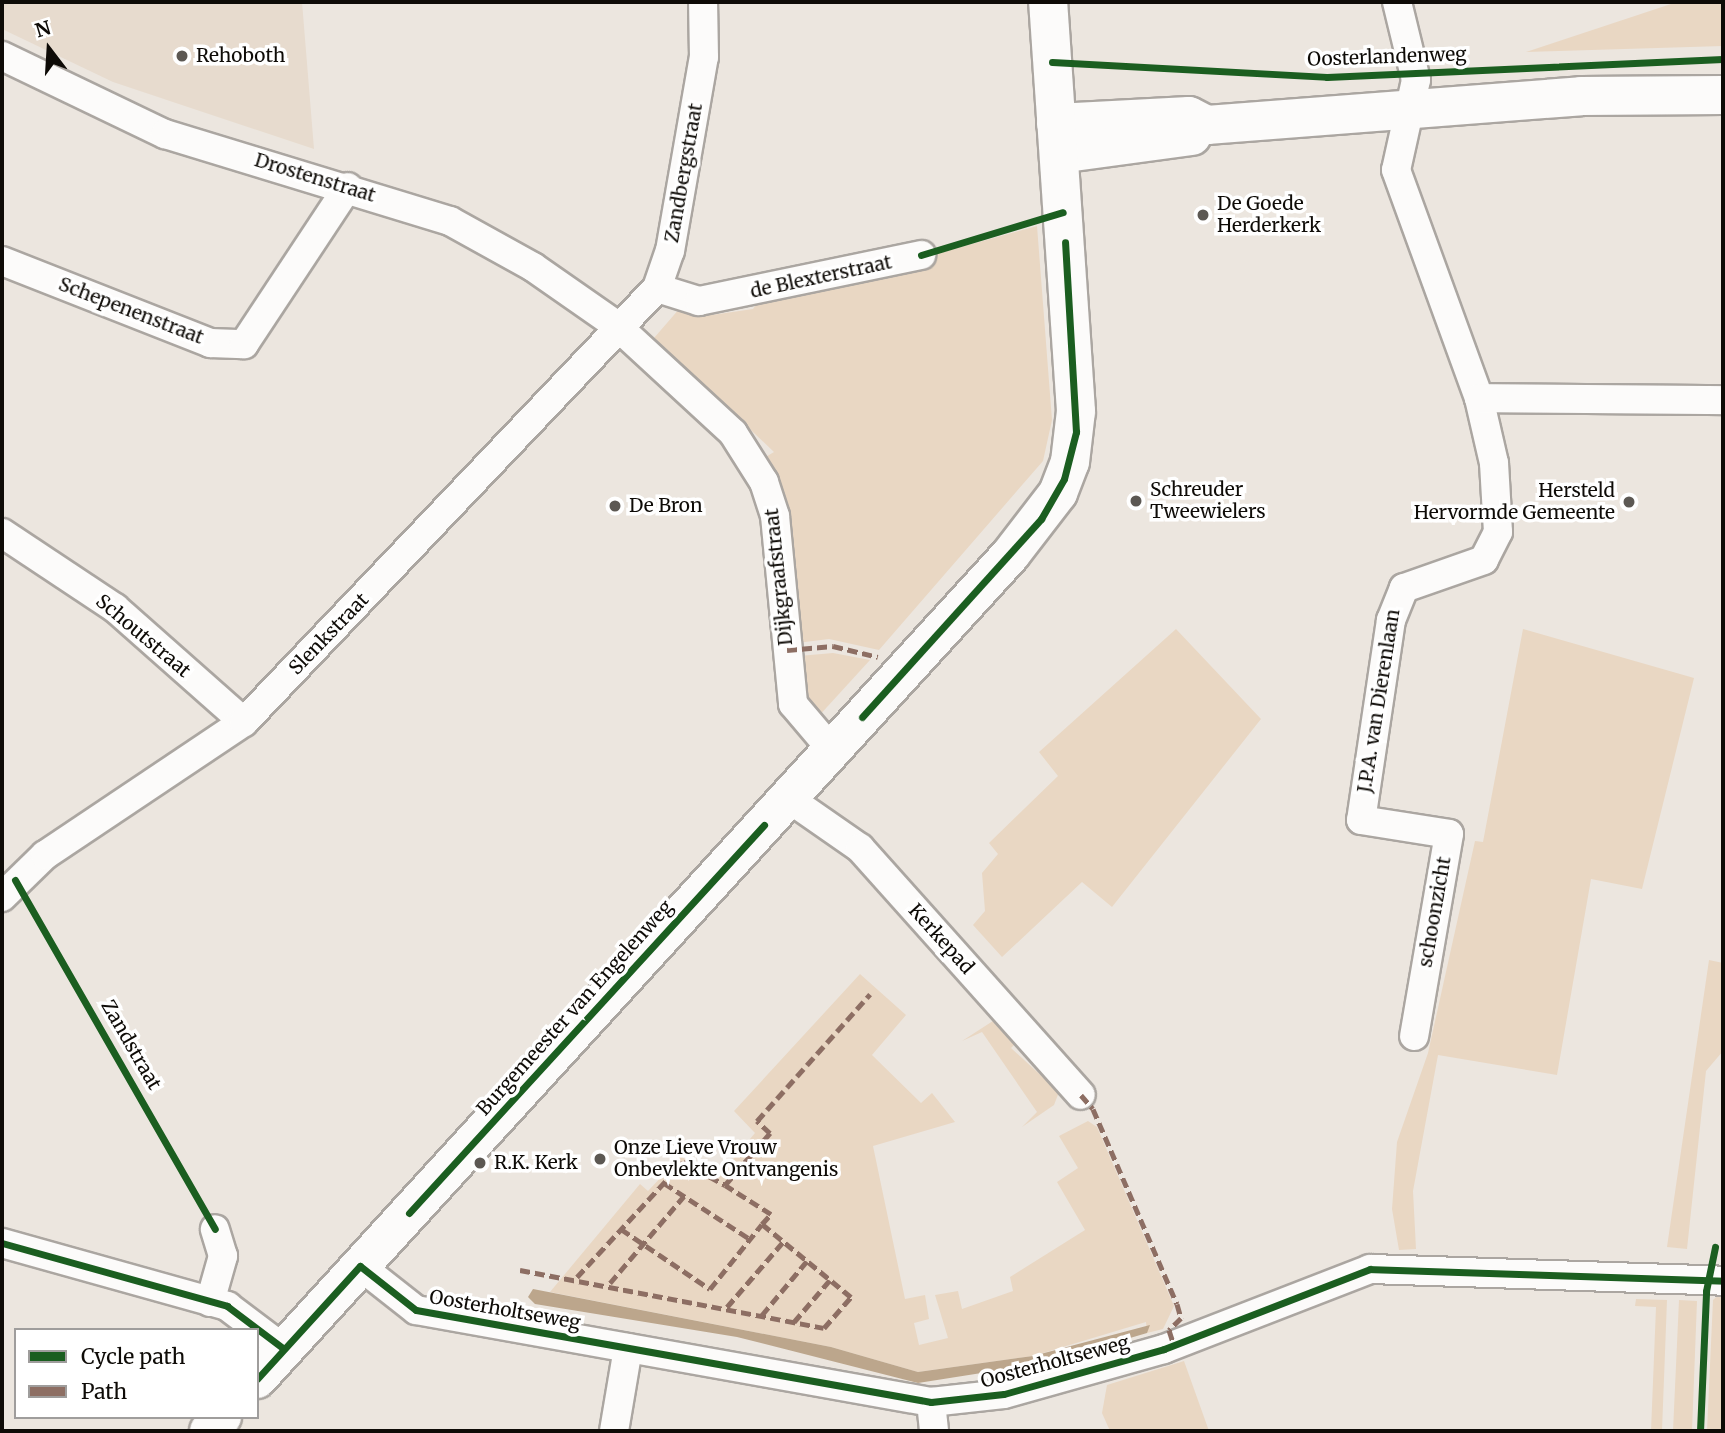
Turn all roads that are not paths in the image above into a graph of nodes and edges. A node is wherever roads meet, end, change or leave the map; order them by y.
1 (703, 2) edge
2 (1048, 2) edge
3 (1397, 2) edge
4 (2, 56) edge
5 (1723, 95) edge
6 (1410, 108) junction
7 (1058, 139) junction
8 (348, 187) junction
9 (921, 255) dead end
10 (2, 261) edge
11 (657, 288) junction
12 (616, 325) junction
13 (1479, 398) junction
14 (1723, 400) edge
15 (2, 533) edge
16 (244, 722) junction
17 (832, 750) junction
18 (788, 798) junction
19 (1361, 820) joint
20 (2, 897) edge
21 (1414, 1036) dead end
22 (1081, 1096) dead end
23 (215, 1229) dead end
24 (2, 1243) edge
25 (360, 1266) junction
26 (1723, 1281) edge
27 (210, 1302) junction
28 (628, 1348) junction
29 (284, 1349) junction
30 (259, 1377) edge
31 (930, 1402) junction
32 (614, 1431) edge
33 (934, 1431) edge

1 - 11 street, Zandbergstraat
2 - 7 street, Burgemeester van Engelenweg
3 - 6 street, J.P.A. van Dierenlaan
4 - 8 street, Drostenstraat
5 - 6 street
6 - 7 street
6 - 13 street, J.P.A. van Dierenlaan
7 - 17 street, Burgemeester van Engelenweg
8 - 10 street, Schepenenstraat
8 - 12 street, Drostenstraat
9 - 11 street, de Blexterstraat
11 - 12 street, Zandbergstraat
12 - 16 street, Slenkstraat
12 - 17 street, Dijkgraafstraat
13 - 14 street
13 - 19 street, J.P.A. van Dierenlaan
15 - 16 street, Schoutstraat
16 - 20 street, Slenkstraat
17 - 18 street, Burgemeester van Engelenweg
18 - 22 street, Kerkepad
18 - 25 street, Burgemeester van Engelenweg
19 - 21 street, schoonzicht
23 - 27 street
24 - 27 street
25 - 28 street, Oosterholtseweg
25 - 29 street, Burgemeester van Engelenweg
26 - 31 street, Oosterholtseweg
27 - 29 street
28 - 31 street, Oosterholtseweg
28 - 32 street
29 - 30 street, Burgemeester van Engelenweg
31 - 33 street

